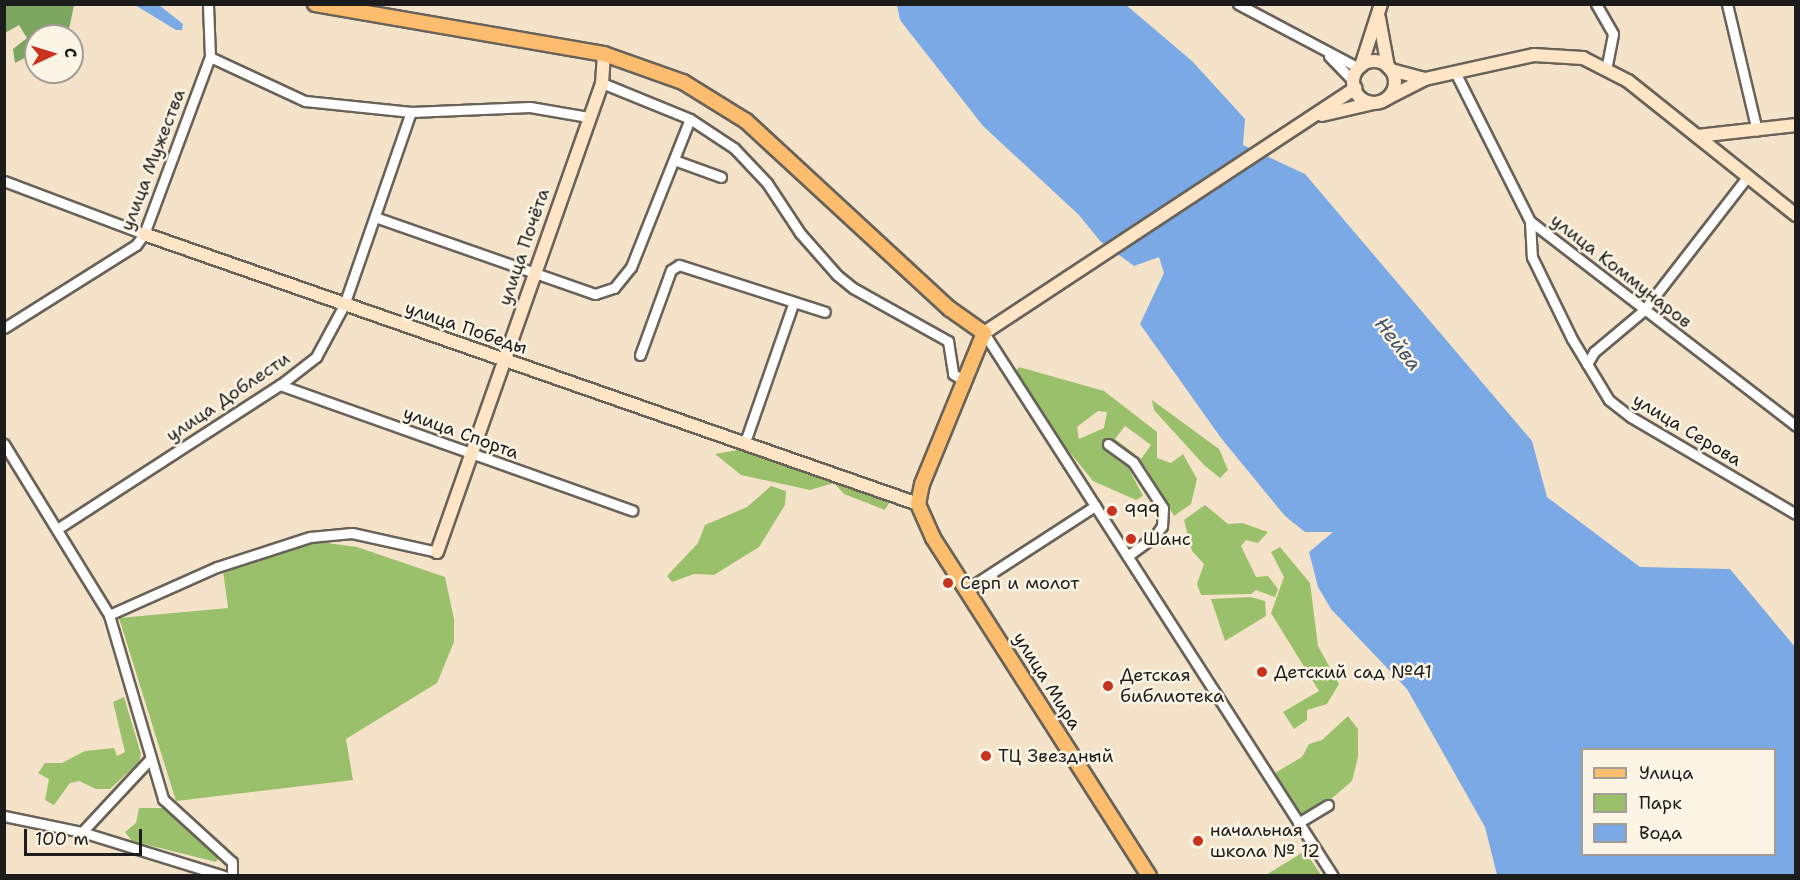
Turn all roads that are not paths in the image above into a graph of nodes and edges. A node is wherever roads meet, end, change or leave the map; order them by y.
1 (208, 4) edge
2 (315, 4) edge
3 (1238, 4) edge
4 (1596, 4) edge
5 (1727, 4) edge
6 (1380, 10) edge
7 (1323, 50) junction
8 (604, 54) junction
9 (210, 57) junction
10 (1360, 67) junction
11 (1390, 69) junction
12 (1606, 69) junction
13 (1455, 72) junction
14 (1425, 79) junction
15 (602, 83) junction
16 (1354, 85) junction
17 (1386, 99) junction
18 (1373, 103) junction
19 (411, 112) junction
20 (588, 117) junction
21 (1316, 117) junction
22 (690, 119) junction
23 (1796, 124) edge
24 (1757, 131) junction
25 (1697, 136) junction
26 (674, 160) junction
27 (721, 177) dead end
28 (1747, 177) dead end
29 (4, 181) edge
30 (1796, 215) edge
31 (375, 217) junction
32 (1530, 221) junction
33 (144, 234) junction
34 (533, 275) junction
35 (793, 304) junction
36 (344, 305) junction
37 (1644, 310) junction
38 (825, 312) dead end
39 (4, 328) edge
40 (984, 333) junction
41 (640, 355) dead end
42 (504, 360) junction
43 (1587, 364) junction
44 (965, 381) junction
45 (280, 385) junction
46 (1796, 426) edge
47 (745, 442) junction
48 (4, 444) edge
49 (1108, 444) dead end
50 (471, 455) junction
51 (918, 504) junction
52 (1095, 506) junction
53 (632, 510) dead end
54 (1796, 514) edge
55 (57, 529) junction
56 (437, 552) joint
57 (1127, 556) junction
58 (967, 589) junction
59 (109, 615) junction
60 (151, 758) junction
61 (1328, 805) dead end
62 (4, 816) edge
63 (1298, 823) junction
64 (82, 832) junction
65 (224, 876) edge
66 (232, 876) edge
67 (1149, 876) edge
68 (1333, 876) edge

1 - 9 street, улица Мужества
2 - 8 main road
3 - 7 street
4 - 12 street
5 - 24 street
6 - 10 street
6 - 11 street
7 - 10 street
7 - 16 street
8 - 15 street, улица Почёта
8 - 40 main road
9 - 19 street
9 - 33 street, улица Мужества
10 - 11 street
10 - 16 street
11 - 14 street
11 - 17 street
12 - 13 street
12 - 25 street
13 - 14 street
13 - 32 street, улица Коммунаров
14 - 17 street
15 - 20 street, улица Почёта
15 - 22 street
16 - 18 street
16 - 21 street
17 - 18 street
18 - 21 street
19 - 20 street
19 - 31 street, улица Доблести
20 - 34 street, улица Почёта
21 - 40 street
22 - 26 street
22 - 44 street
23 - 24 street
24 - 25 street
25 - 30 street
26 - 27 street
26 - 34 street
28 - 37 street
29 - 33 street, улица Победы
31 - 34 street
31 - 36 street, улица Доблести
32 - 37 street, улица Коммунаров
32 - 43 street, улица Серова
33 - 36 street, улица Победы
33 - 39 street, улица Мужества
34 - 42 street, улица Почёта
35 - 38 street
35 - 41 street
35 - 47 street
36 - 42 street, улица Победы
36 - 45 street, улица Доблести
37 - 43 street
37 - 46 street, улица Коммунаров
40 - 44 main road
40 - 52 street
42 - 47 street, улица Победы
42 - 50 street, улица Почёта
43 - 54 street, улица Серова
44 - 51 main road
45 - 50 street, улица Спорта
45 - 55 street, улица Доблести
47 - 51 street, улица Победы
48 - 55 street
49 - 57 street
50 - 53 street, улица Спорта
50 - 56 street, улица Почёта
51 - 58 main road, улица Мира
52 - 57 street
52 - 58 street
55 - 59 street
56 - 59 street
57 - 63 street
58 - 67 main road, улица Мира
59 - 60 street
60 - 64 street
60 - 66 street
61 - 63 street
62 - 64 street
63 - 68 street
64 - 65 street

